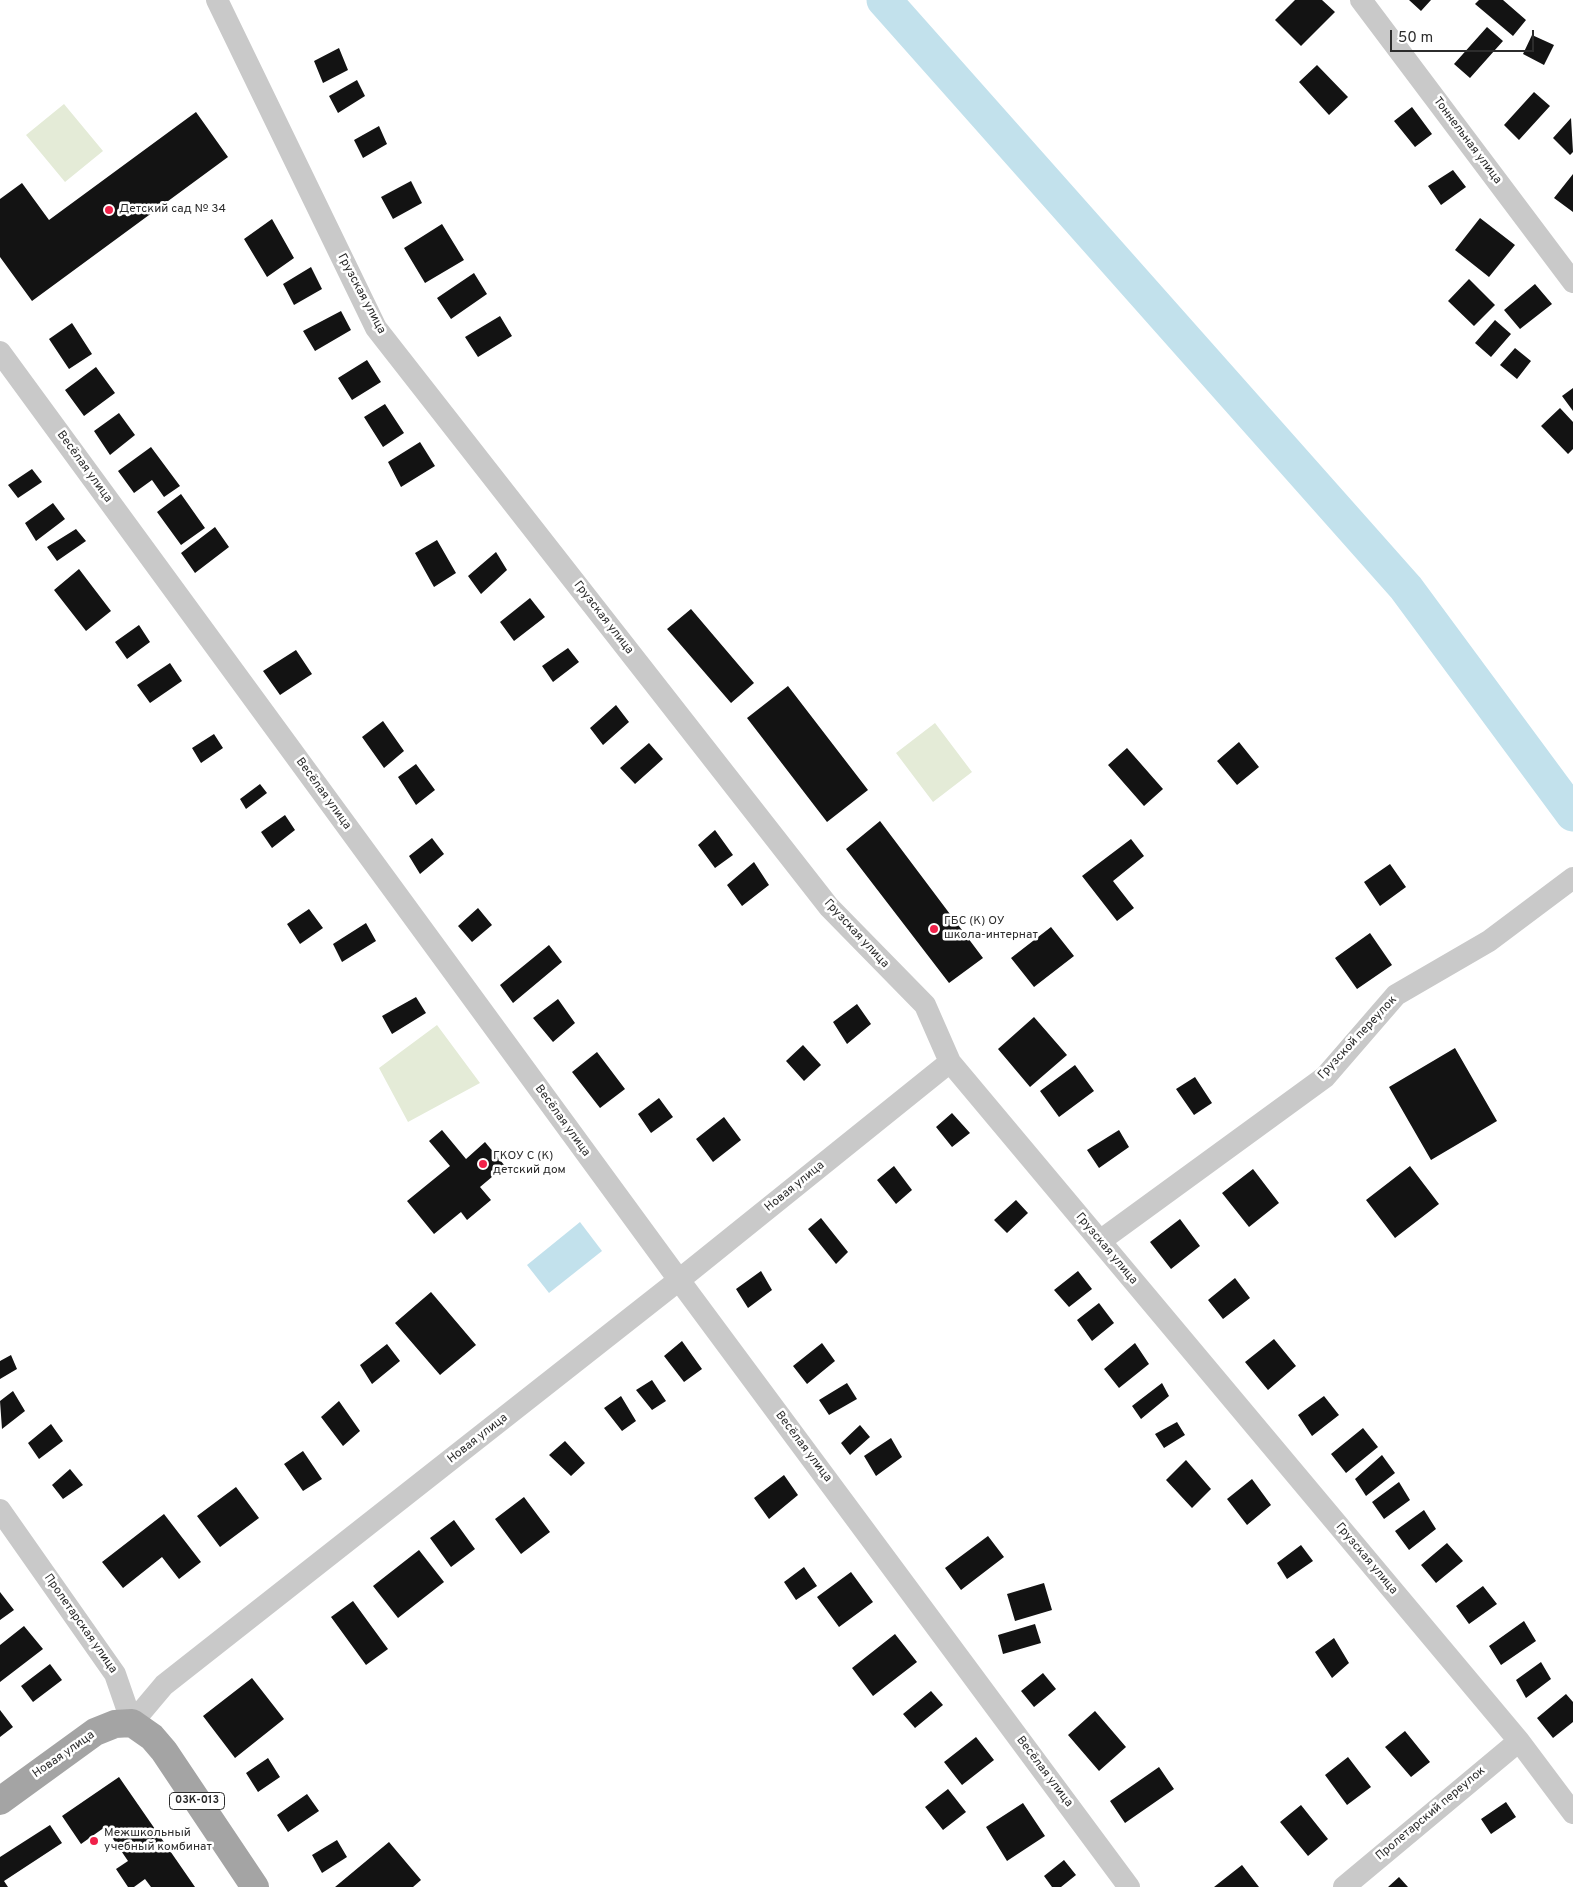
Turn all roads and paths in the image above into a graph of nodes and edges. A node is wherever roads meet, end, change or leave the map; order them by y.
1 (217, 0) edge
2 (1361, 0) edge
3 (1573, 282) edge
4 (0, 352) edge
5 (1573, 878) edge
6 (950, 1062) junction
7 (1100, 1241) junction
8 (679, 1280) junction
9 (0, 1510) edge
10 (132, 1722) junction
11 (1519, 1741) junction
12 (0, 1801) edge
13 (1573, 1813) edge
14 (255, 1887) edge
15 (1129, 1887) edge
16 (1344, 1887) edge

1 - 6 street, Грузская улица
2 - 3 street, Тоннельная улица
4 - 8 street, Весёлая улица
5 - 7 street, Грузской переулок
6 - 7 street, Грузская улица
6 - 8 street, Новая улица
7 - 11 street, Грузская улица
8 - 10 street, Новая улица
8 - 15 street, Весёлая улица
9 - 10 street, Пролетарская улица
10 - 12 main road, Новая улица
10 - 14 main road, 03К-013
11 - 13 street, Грузская улица
11 - 16 street, Пролетарский переулок

